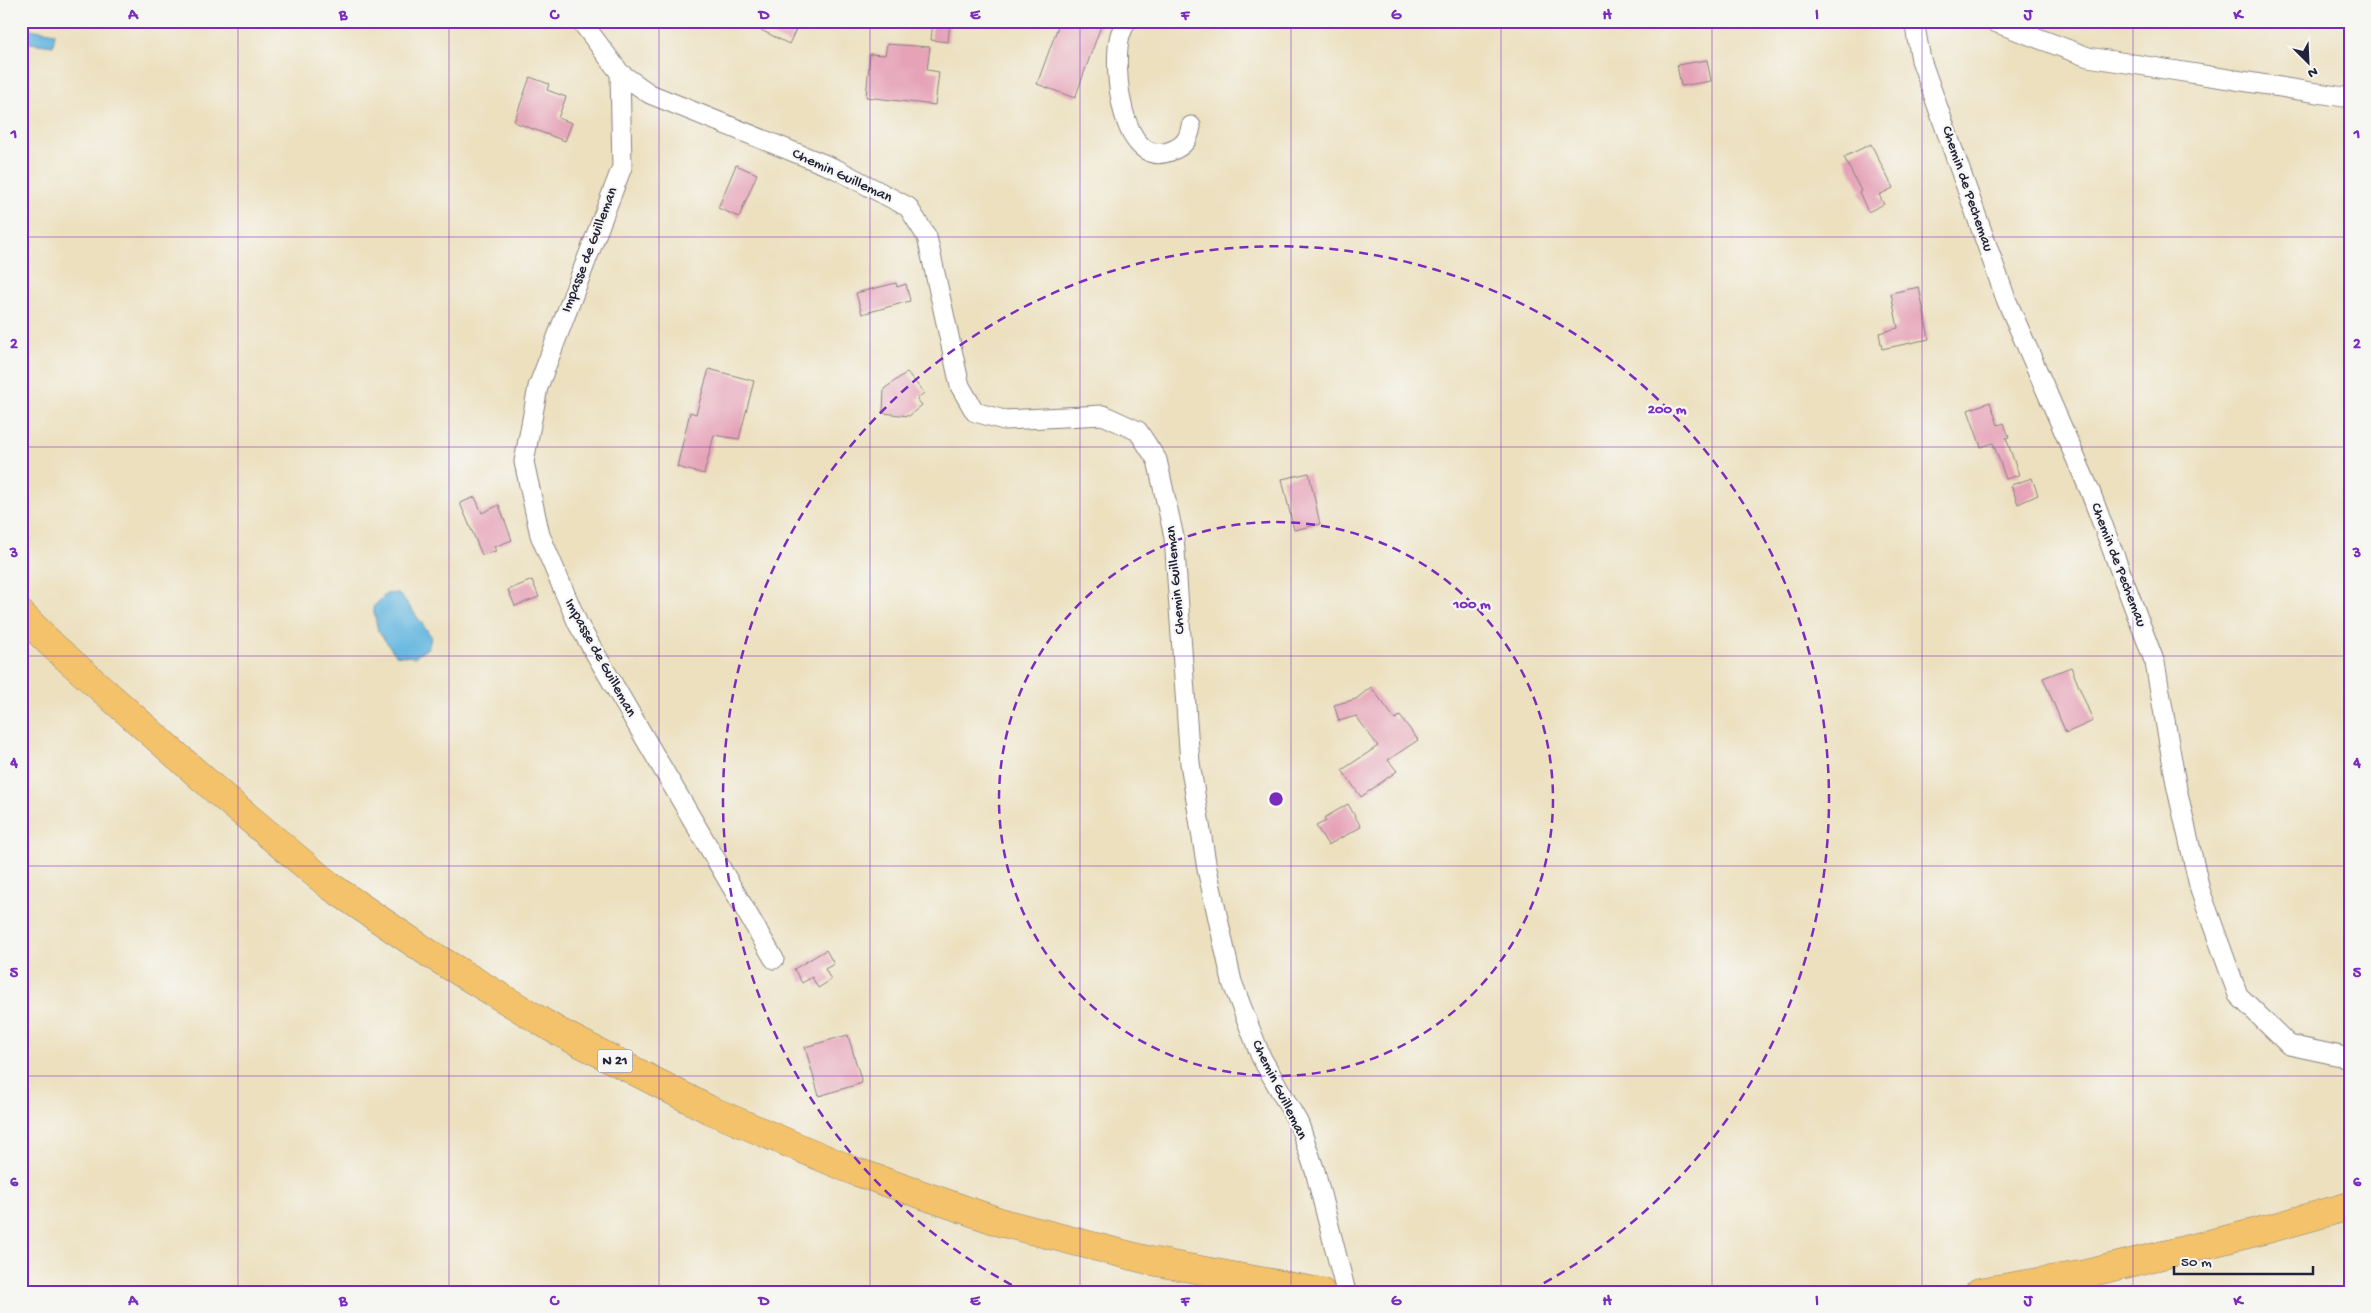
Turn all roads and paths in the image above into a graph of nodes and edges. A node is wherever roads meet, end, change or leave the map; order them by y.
1 (581, 21) edge
2 (1126, 21) edge
3 (1914, 21) edge
4 (1992, 21) edge
5 (620, 73) junction
6 (2350, 98) edge
7 (1191, 126) dead end
8 (21, 614) edge
9 (774, 959) dead end
10 (2350, 1058) edge
11 (2350, 1206) edge
12 (1321, 1292) edge
13 (1346, 1292) edge
14 (1979, 1292) edge

1 - 5 street, Chemin Guilleman
2 - 7 street
3 - 10 street, Chemin de Pechemau
4 - 6 street
5 - 9 street, Impasse de Guilleman
5 - 13 street, Chemin Guilleman
8 - 12 main road, N 21
11 - 14 main road

